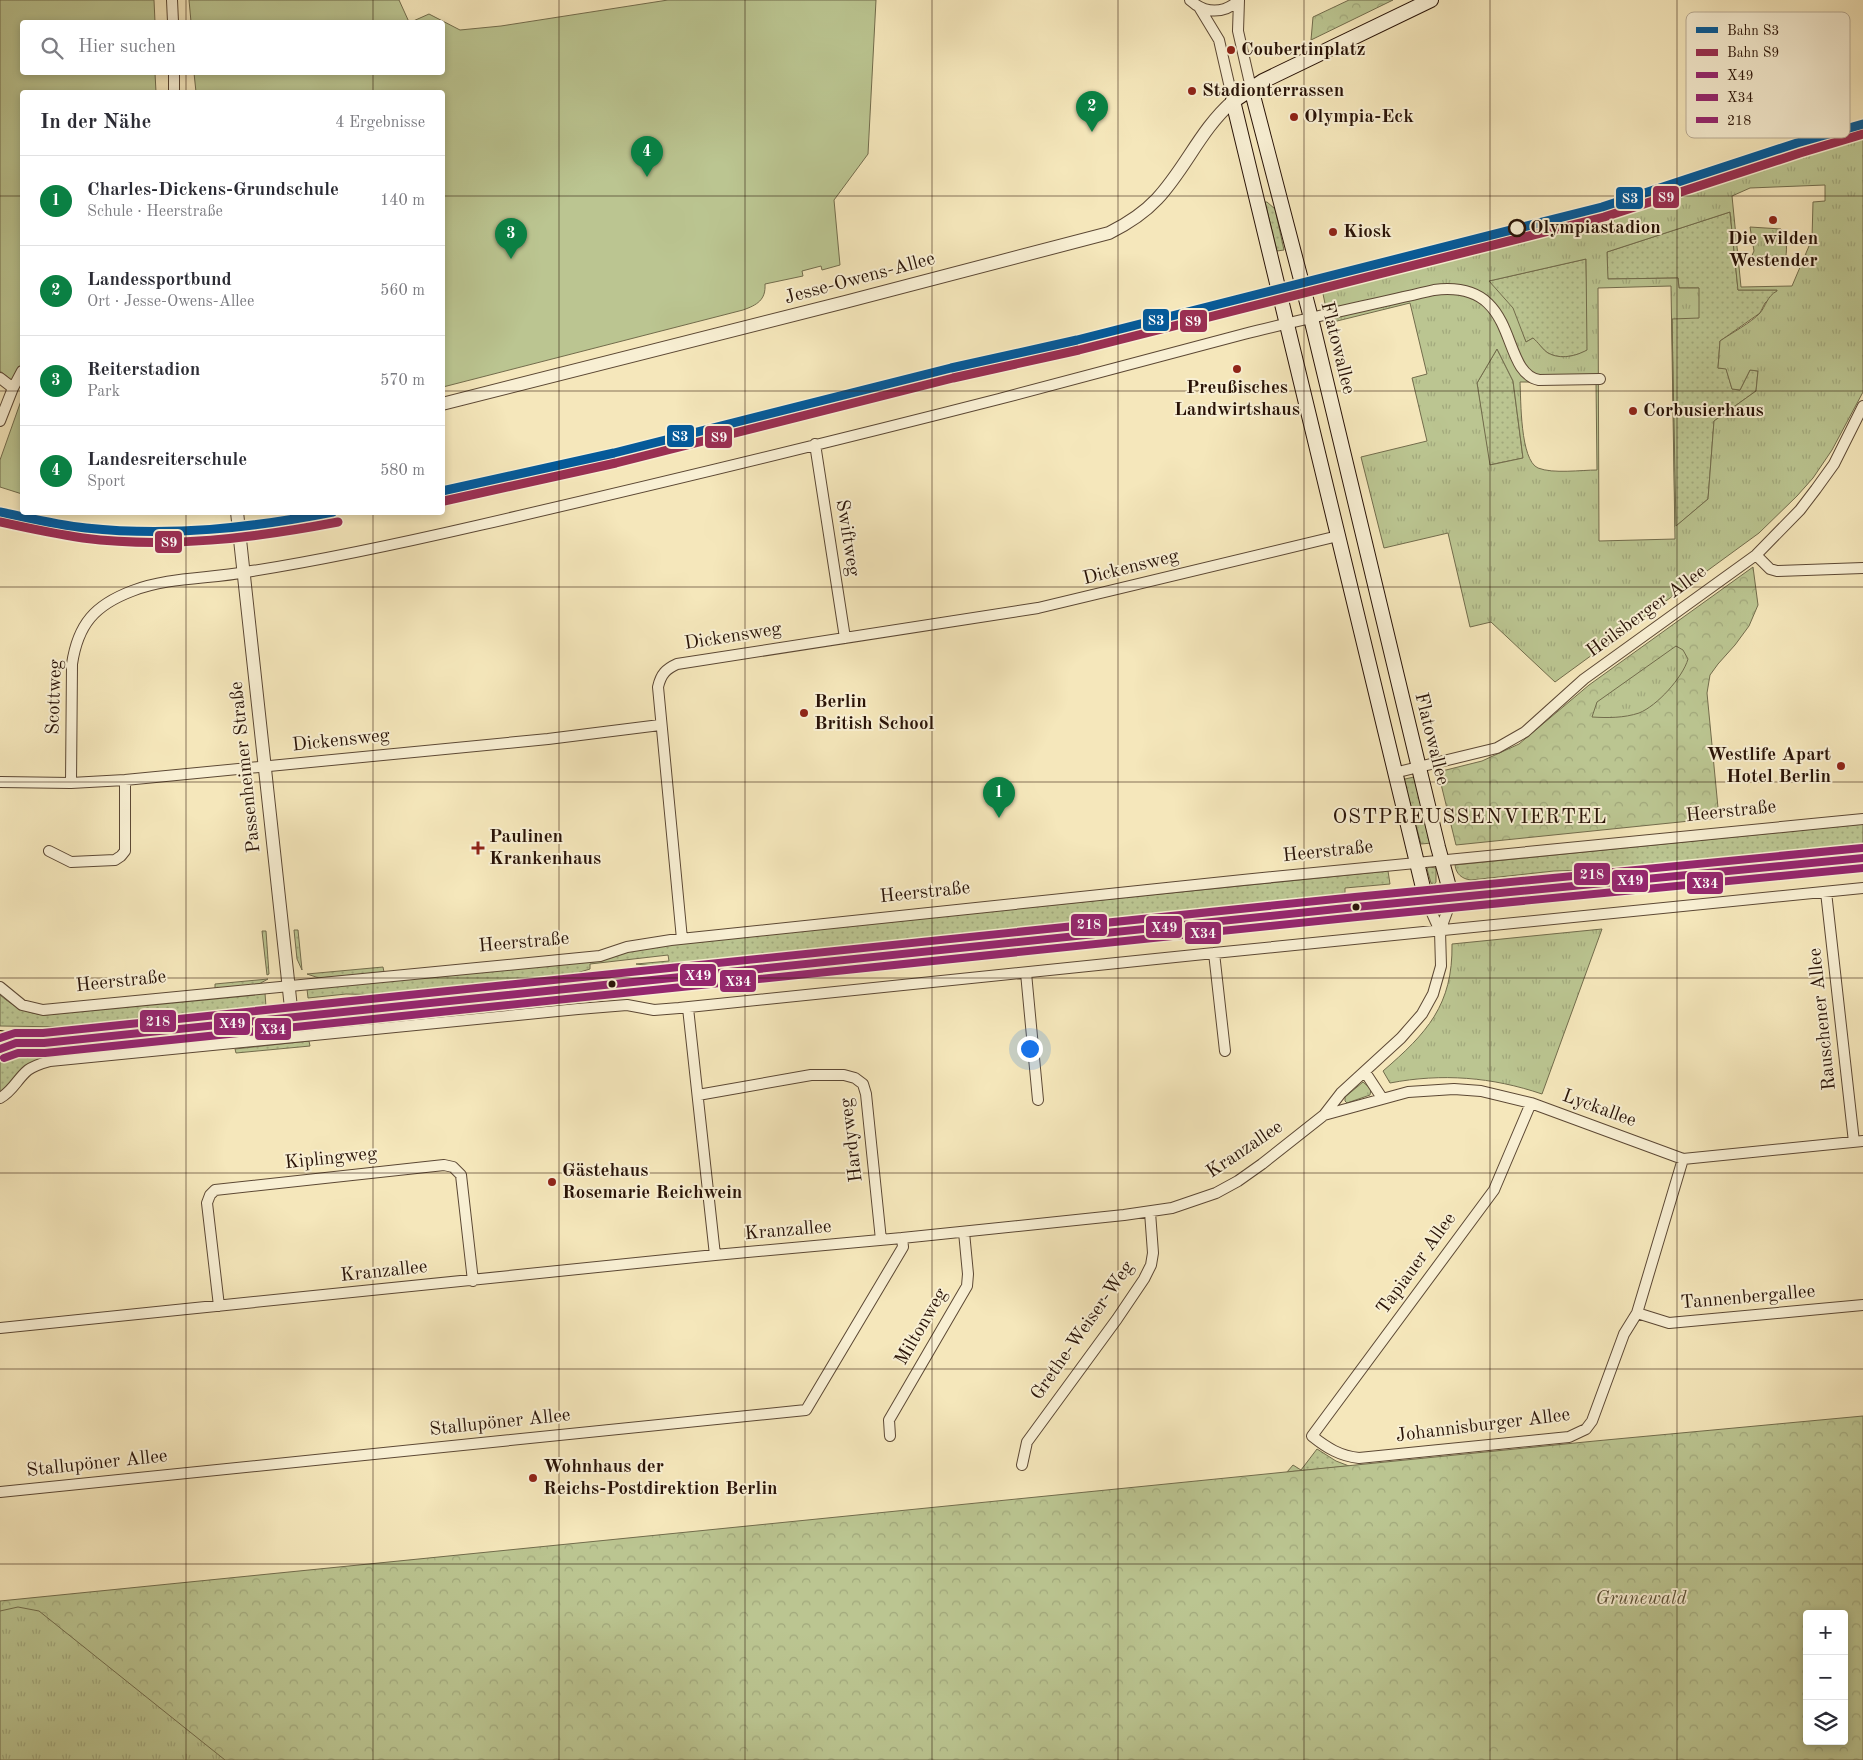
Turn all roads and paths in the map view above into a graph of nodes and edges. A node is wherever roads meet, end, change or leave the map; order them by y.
1 (172, 0) edge
2 (1190, 0) edge
3 (1239, 0) edge
4 (1431, 0) edge
5 (1199, 7) junction
6 (173, 20) edge
7 (174, 75) edge
8 (1251, 88) junction
9 (174, 90) edge
10 (1233, 101) junction
11 (1311, 318) junction
12 (1286, 324) junction
13 (20, 375) edge
14 (0, 378) edge
15 (1600, 379) dead end
16 (13, 388) junction
17 (445, 403) edge
18 (1863, 406) edge
19 (0, 421) edge
20 (815, 444) junction
21 (237, 515) edge
22 (1361, 530) junction
23 (1338, 536) junction
24 (1756, 555) junction
25 (1863, 568) edge
26 (244, 573) junction
27 (845, 638) junction
28 (660, 725) junction
29 (266, 766) junction
30 (1419, 768) junction
31 (1394, 772) junction
32 (125, 780) junction
33 (0, 782) edge
34 (71, 783) junction
35 (1863, 819) edge
36 (49, 851) dead end
37 (1863, 858) edge
38 (1442, 861) junction
39 (1416, 863) junction
40 (1863, 888) edge
41 (1826, 892) junction
42 (1452, 898) junction
43 (1426, 900) junction
44 (1440, 931) junction
45 (682, 939) junction
46 (1214, 953) junction
47 (1026, 973) junction
48 (289, 986) junction
49 (0, 987) edge
50 (688, 1008) junction
51 (292, 1017) junction
52 (8, 1041) edge
53 (0, 1049) edge
54 (1224, 1051) dead end
55 (1365, 1072) junction
56 (698, 1095) junction
57 (0, 1098) edge
58 (1382, 1098) junction
59 (1038, 1100) dead end
60 (1531, 1103) junction
61 (1324, 1114) junction
62 (1859, 1142) edge
63 (1683, 1159) junction
64 (1150, 1212) junction
65 (964, 1232) junction
66 (902, 1238) junction
67 (881, 1240) junction
68 (715, 1255) junction
69 (473, 1281) junction
70 (1863, 1305) edge
71 (219, 1306) junction
72 (1637, 1313) junction
73 (0, 1328) edge
74 (890, 1436) dead end
75 (1312, 1436) joint
76 (1022, 1465) dead end
77 (0, 1492) edge

1 - 6 street
2 - 5 street
3 - 5 street
3 - 8 street
4 - 8 main road
5 - 10 street
7 - 9 street
8 - 10 main road
8 - 11 main road, Flatowallee
10 - 12 main road
10 - 17 street, Jesse-Owens-Allee
11 - 12 street, Scottweg
11 - 15 street, Scottweg
11 - 22 main road, Flatowallee
12 - 20 street, Scottweg
12 - 23 main road
13 - 16 street
14 - 16 street
16 - 19 street
18 - 24 street, Heilsberger Allee
20 - 26 street, Scottweg
20 - 27 street, Swiftweg
21 - 26 street, Passenheimer Straße
22 - 23 main road
22 - 30 main road, Flatowallee
23 - 27 street, Dickensweg
23 - 31 main road
24 - 25 street
24 - 30 street, Heilsberger Allee
26 - 29 street, Passenheimer Straße
26 - 34 street, Scottweg
27 - 28 street, Dickensweg
28 - 29 street, Dickensweg
28 - 45 street
29 - 32 street, Dickensweg
29 - 48 street, Passenheimer Straße
30 - 31 street, Heilsberger Allee
30 - 38 main road, Flatowallee
31 - 39 main road
32 - 34 street, Dickensweg
32 - 36 street
33 - 34 street, Dickensweg
35 - 38 street, Heerstraße
37 - 42 main road
38 - 39 street, Heerstraße
38 - 42 main road, Flatowallee
39 - 43 main road
39 - 45 street, Heerstraße
40 - 41 street
41 - 44 street
41 - 62 street, Rauschener Allee
42 - 43 main road
42 - 44 street
43 - 44 street
43 - 51 main road
44 - 46 street
44 - 55 street, Kranzallee
45 - 48 street, Heerstraße
46 - 47 street
46 - 54 street
47 - 50 street
47 - 59 street
48 - 49 street, Heerstraße
48 - 51 street, Passenheimer Straße
50 - 56 street
50 - 57 street
51 - 52 main road
52 - 53 main road
55 - 58 street
55 - 61 street, Kranzallee
56 - 67 street, Hardyweg
56 - 68 street
58 - 60 street, Lyckallee
58 - 61 street, Lyckallee
60 - 63 street, Lyckallee
60 - 75 street, Tapiauer Allee
61 - 64 street, Kranzallee
62 - 63 street, Lyckallee
63 - 72 street, Johannisburger Allee
64 - 65 street, Kranzallee
64 - 76 street, Grethe-Weiser-Weg
65 - 66 street, Kranzallee
65 - 74 street, Miltonweg
66 - 67 street, Kranzallee
66 - 77 street, Stallupöner Allee
67 - 68 street, Kranzallee
68 - 69 street, Kranzallee
69 - 71 street, Kranzallee
69 - 71 street, Kiplingweg
70 - 72 street, Tannenbergallee
71 - 73 street, Kranzallee
72 - 75 street, Johannisburger Allee

